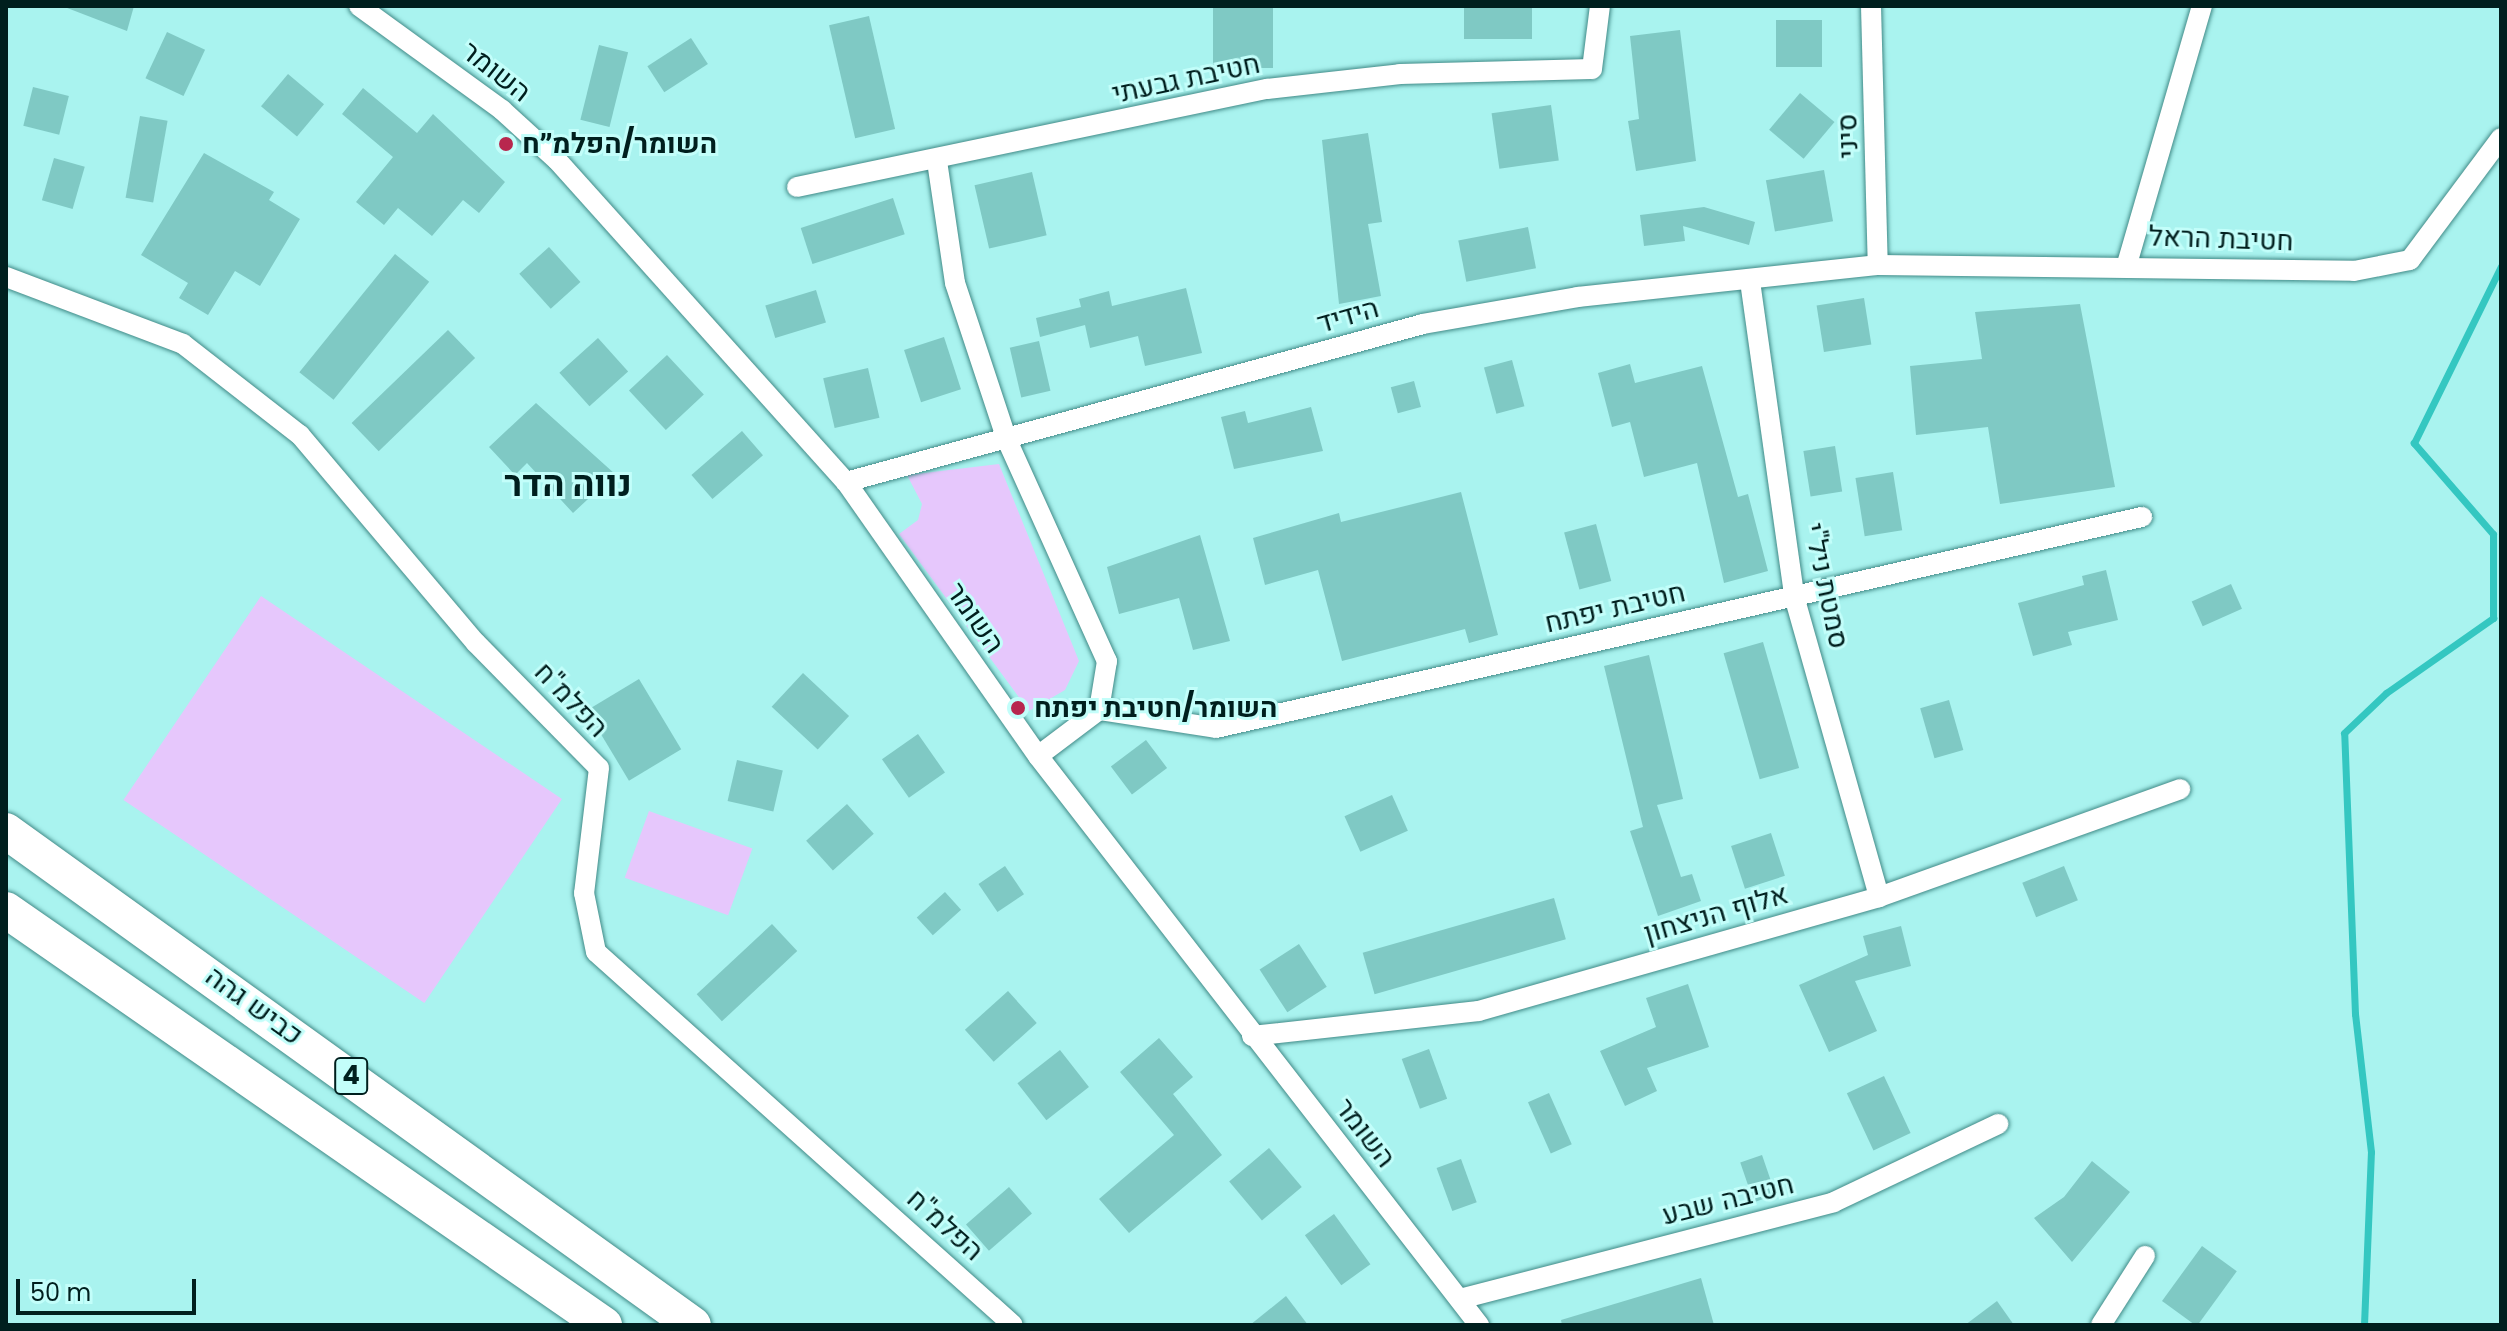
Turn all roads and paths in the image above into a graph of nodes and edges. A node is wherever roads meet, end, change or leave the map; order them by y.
1 (359, 6) edge
2 (1600, 6) edge
3 (1871, 6) edge
4 (2202, 6) edge
5 (2501, 138) edge
6 (937, 161) junction
7 (797, 187) dead end
8 (2127, 264) junction
9 (1878, 265) junction
10 (6, 277) edge
11 (1750, 281) junction
12 (1007, 440) junction
13 (846, 482) junction
14 (2142, 517) dead end
15 (1794, 596) junction
16 (1099, 710) junction
17 (1038, 756) junction
18 (2180, 789) dead end
19 (6, 831) edge
20 (1879, 897) junction
21 (6, 910) edge
22 (1252, 1036) junction
23 (1998, 1124) dead end
24 (2145, 1256) dead end
25 (1460, 1299) junction
26 (604, 1325) edge
27 (693, 1325) edge
28 (1013, 1325) edge
29 (1479, 1325) edge
30 (2101, 1325) edge

1 - 13 street, השומר
2 - 6 street, חטיבת גבעתי
3 - 9 street, סיני
4 - 8 street
5 - 8 street, חטיבת הראל
6 - 7 street, חטיבת גבעתי
6 - 12 street
8 - 9 street, חטיבת הראל
9 - 11 street, הידיד
10 - 28 street, הפלמ"ח
11 - 12 street, הידיד
11 - 15 street, סמטת ניל"י
12 - 13 street, הידיד
12 - 16 street
13 - 17 street, השומר
14 - 15 street, חטיבת יפתח
15 - 16 street, חטיבת יפתח
15 - 20 street, סמטת ניל"י
16 - 17 street
17 - 22 street, השומר
18 - 20 street, אלוף הניצחון
19 - 27 highway, כביש גהה / 4
20 - 22 street, אלוף הניצחון
21 - 26 highway, כביש גהה / 4
22 - 25 street, השומר
23 - 25 street, חטיבה שבע
24 - 30 street
25 - 29 street, השומר

